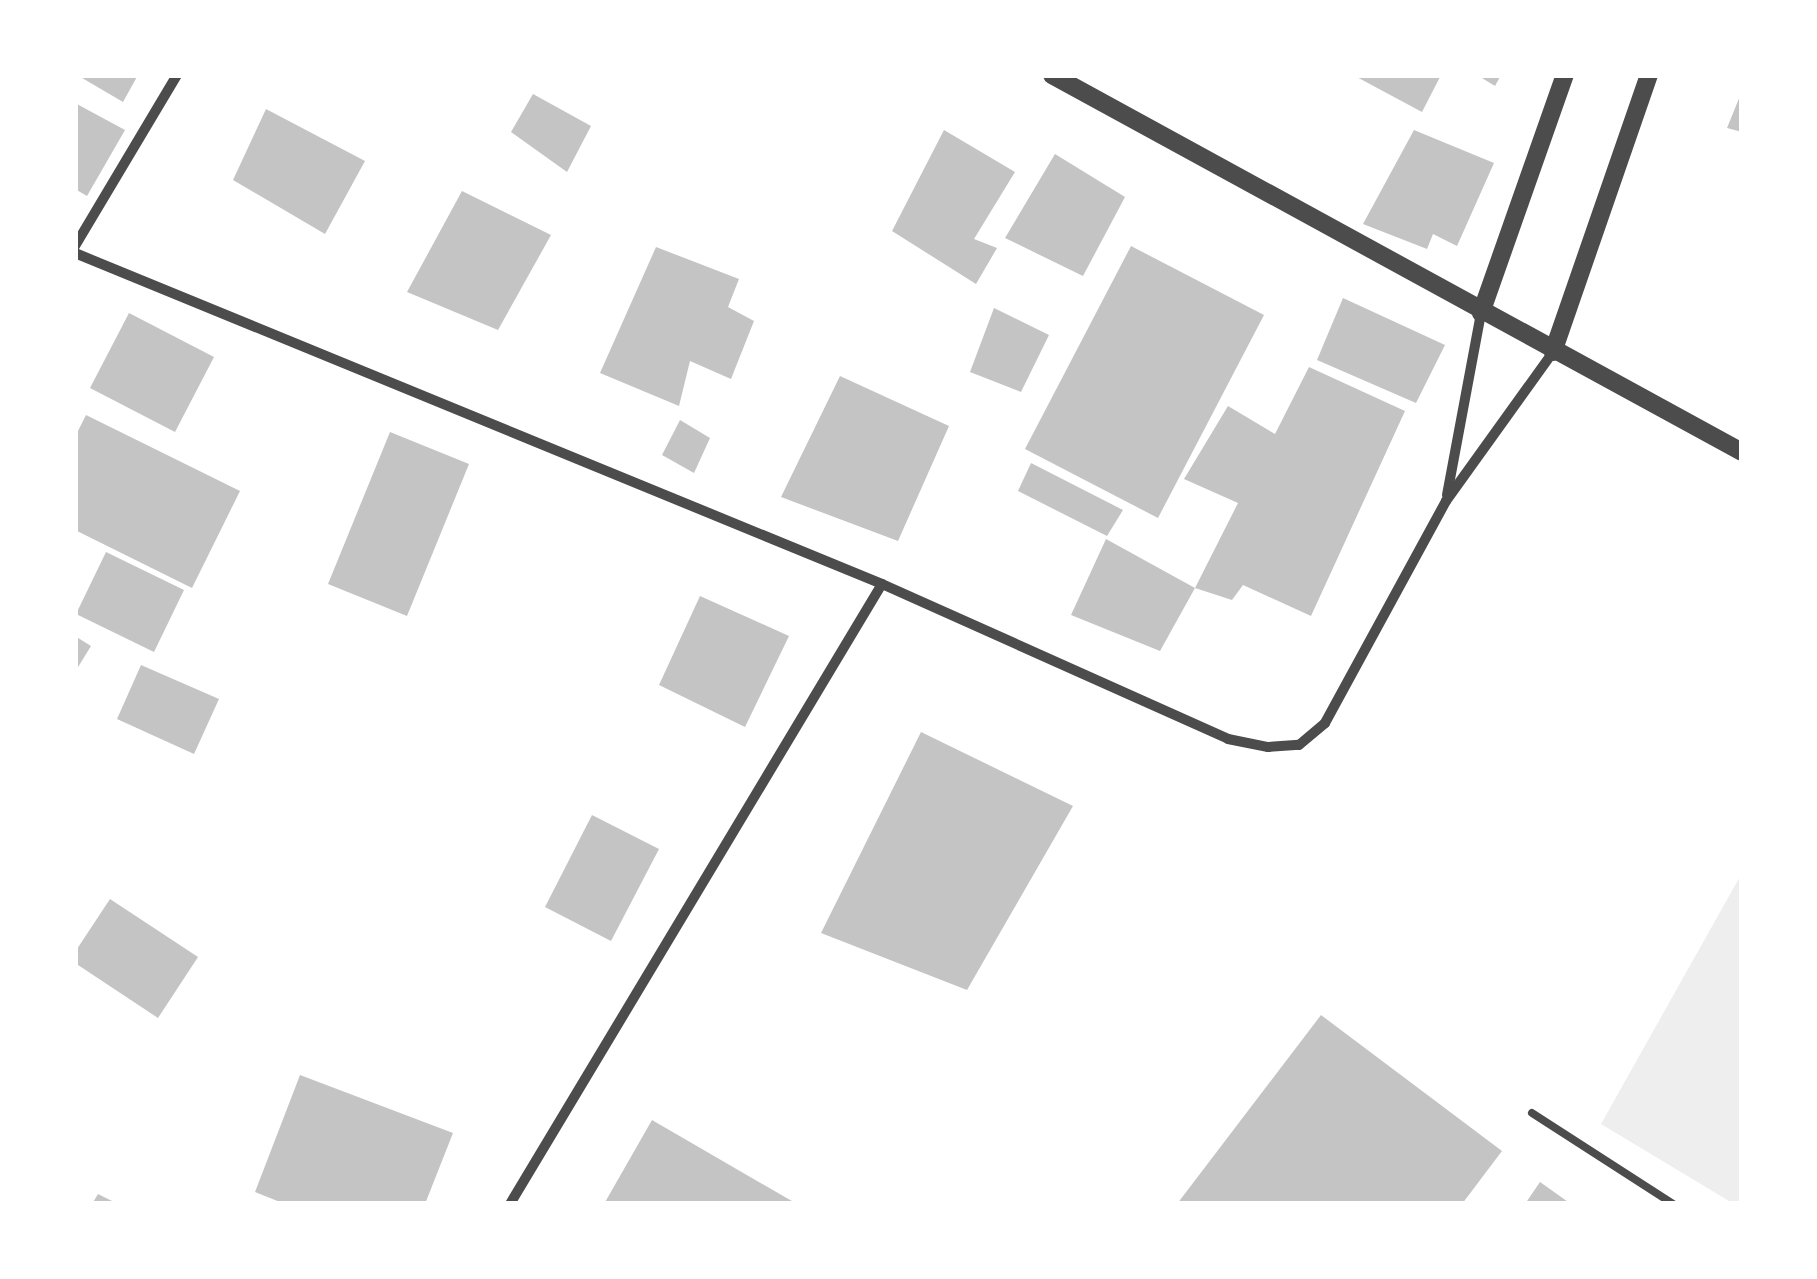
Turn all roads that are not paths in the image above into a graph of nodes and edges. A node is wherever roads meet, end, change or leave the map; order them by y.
1 (177, 75) edge
2 (1052, 75) edge
3 (1564, 75) edge
4 (1649, 75) edge
5 (75, 249) edge
6 (1481, 313) junction
7 (1553, 352) junction
8 (1742, 452) edge
9 (1446, 500) junction
10 (882, 584) junction
11 (1532, 1114) dead end
12 (510, 1204) edge
13 (1673, 1204) edge

1 - 5 street
2 - 6 street
3 - 6 street
4 - 7 street
5 - 10 street
6 - 7 street
6 - 9 street
7 - 8 street
7 - 9 street
9 - 10 street
10 - 12 street
11 - 13 lane

